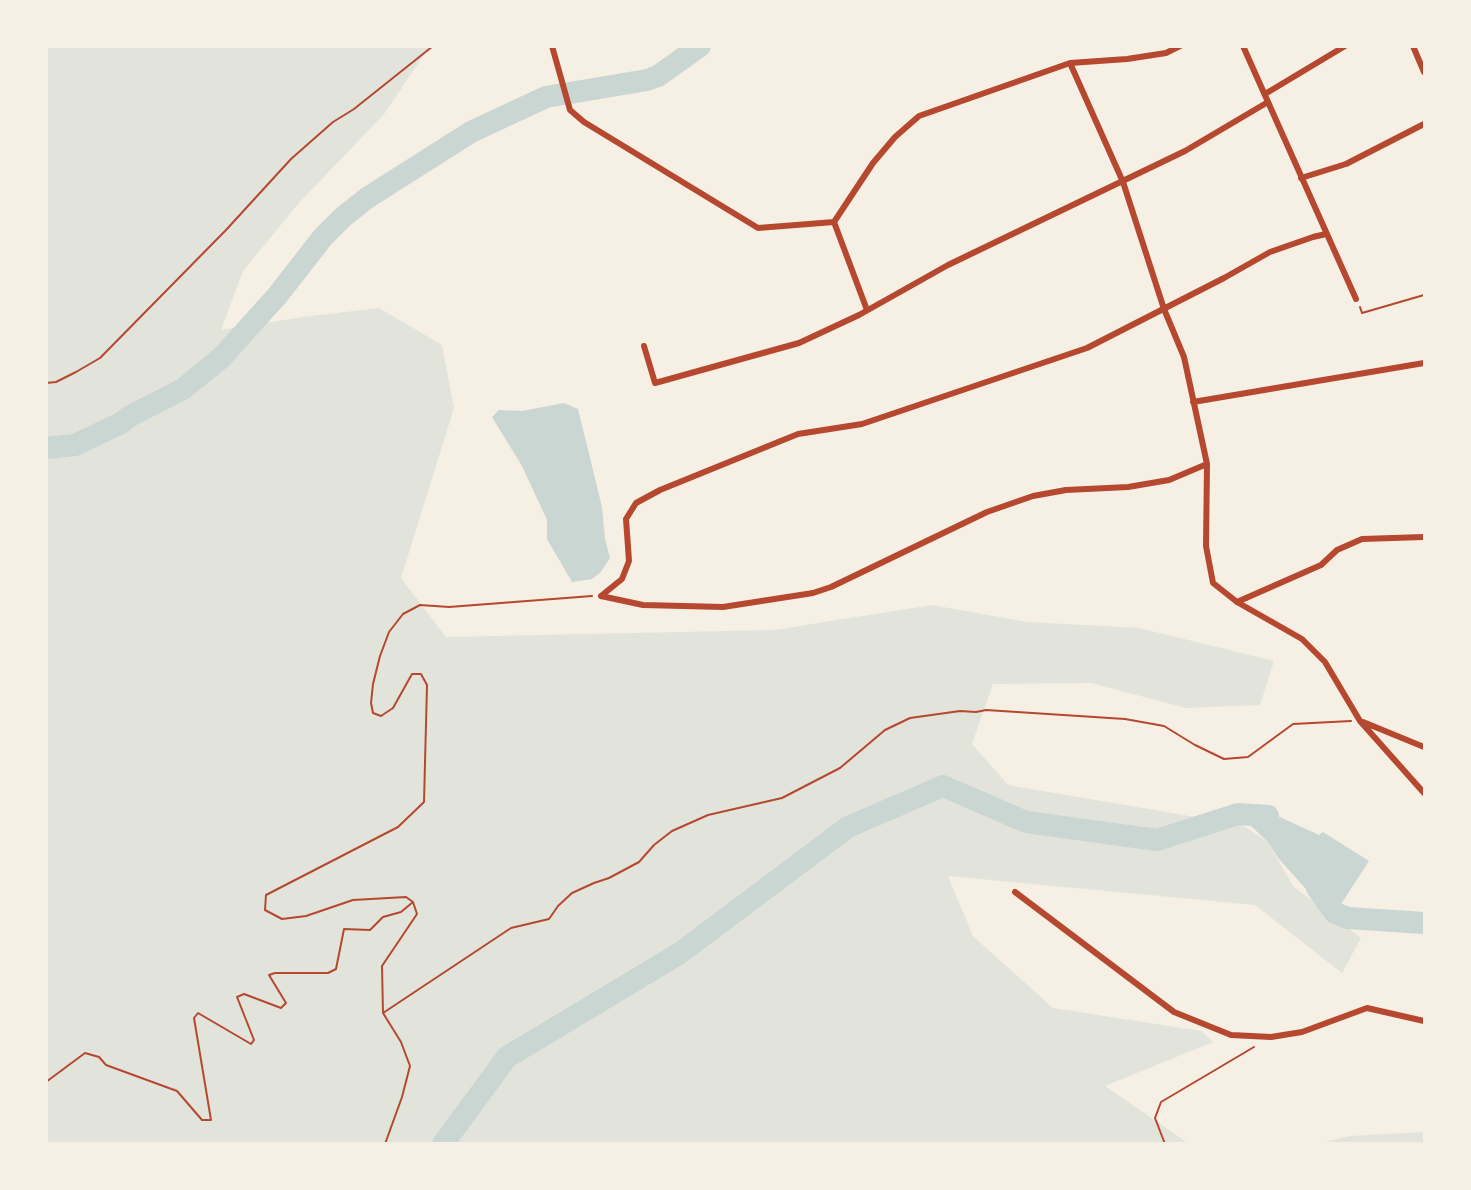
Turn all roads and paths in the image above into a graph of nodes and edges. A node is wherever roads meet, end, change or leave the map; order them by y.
1 (433, 46) edge
2 (552, 46) edge
3 (1180, 46) edge
4 (1243, 46) edge
5 (1345, 46) edge
6 (1413, 46) edge
7 (1070, 63) junction
8 (1425, 72) edge
9 (1264, 94) junction
10 (1268, 102) junction
11 (1425, 124) edge
12 (1302, 178) junction
13 (1123, 182) junction
14 (834, 222) junction
15 (1326, 234) junction
16 (1425, 295) edge
17 (1356, 299) joint
18 (1164, 309) junction
19 (867, 310) junction
20 (644, 346) dead end
21 (1425, 363) edge
22 (46, 383) edge
23 (1193, 402) junction
24 (1207, 464) junction
25 (1425, 537) edge
26 (601, 596) junction
27 (1237, 602) junction
28 (1360, 721) junction
29 (1425, 747) edge
30 (1425, 793) edge
31 (1015, 892) dead end
32 (413, 902) junction
33 (383, 1013) junction
34 (1425, 1021) edge
35 (1271, 1037) junction
36 (46, 1082) edge
37 (385, 1143) edge
38 (1165, 1143) edge

1 - 22 path
2 - 14 street
3 - 7 street
4 - 9 street
5 - 9 street
6 - 8 street
7 - 13 street
7 - 14 street
9 - 10 street
10 - 12 street
10 - 13 street
11 - 12 street
12 - 15 street
13 - 18 street
13 - 19 street
14 - 19 street
15 - 17 street
15 - 18 street
16 - 17 path
18 - 23 street
18 - 26 street
19 - 20 street
21 - 23 street
23 - 24 street
24 - 26 street
24 - 27 street
25 - 27 street
26 - 32 path
27 - 28 street
28 - 29 street
28 - 30 street
28 - 33 path
31 - 35 street
32 - 33 path
32 - 36 path
33 - 37 path
34 - 35 street
35 - 38 path

